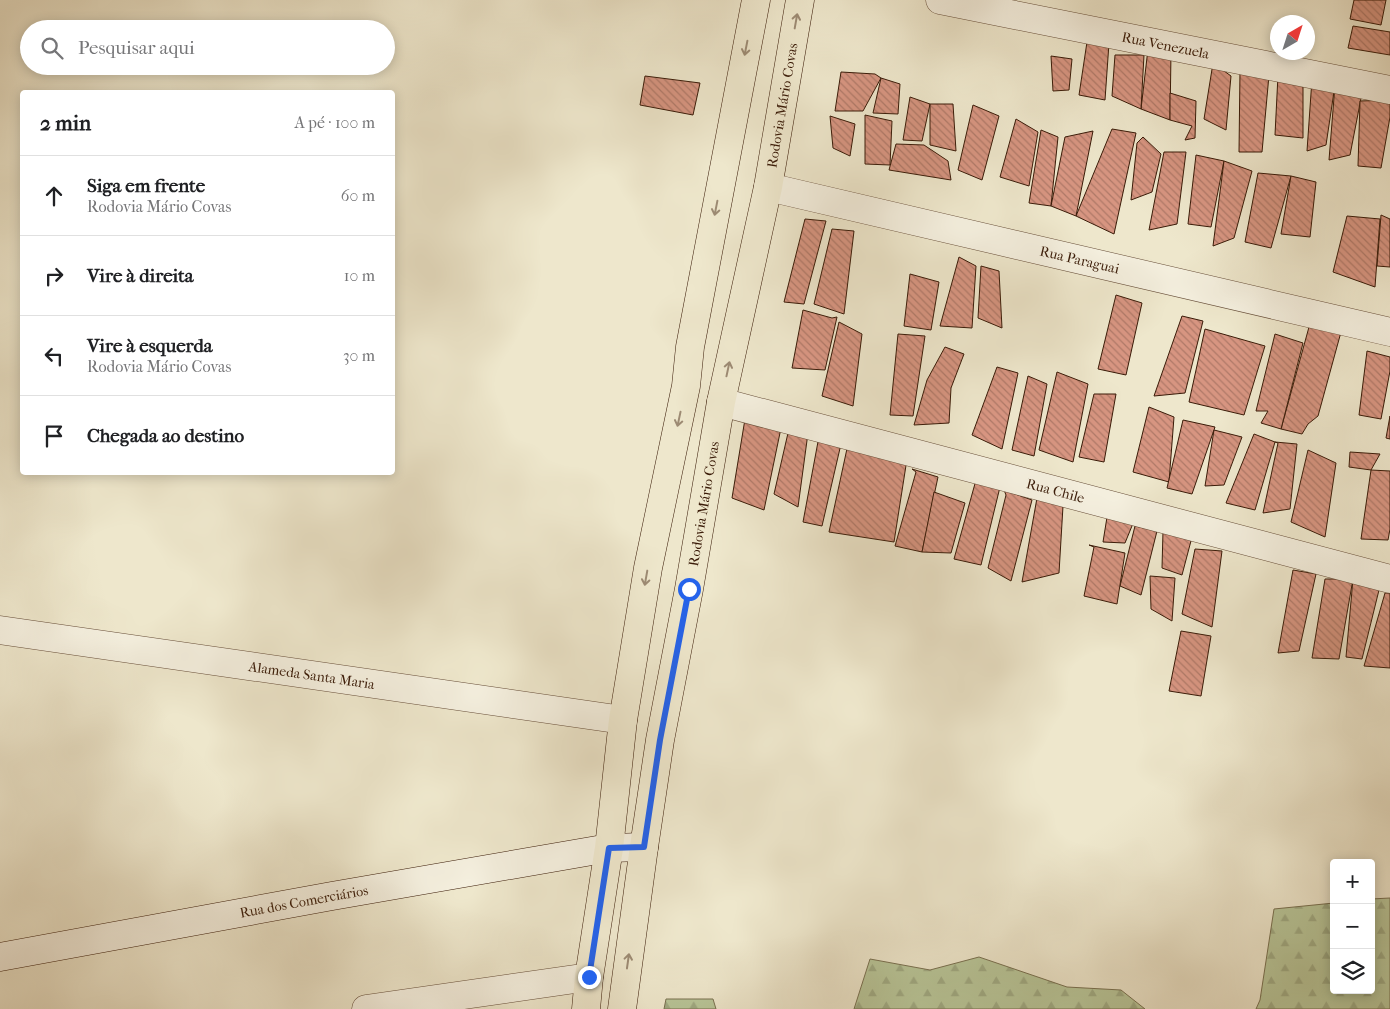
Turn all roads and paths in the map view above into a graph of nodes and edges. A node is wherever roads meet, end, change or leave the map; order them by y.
1 (756, 0) edge
2 (800, 0) edge
3 (940, 0) edge
4 (1390, 90) edge
5 (768, 187) junction
6 (1390, 332) edge
7 (721, 402) junction
8 (1390, 579) edge
9 (0, 630) edge
10 (623, 720) junction
11 (644, 847) junction
12 (609, 848) junction
13 (0, 957) edge
14 (589, 977) junction
15 (366, 1009) edge
16 (586, 1009) edge
17 (622, 1009) edge

1 -> 10 main road
5 -> 2 main road, Rodovia Mário Covas
3 - 4 street, Rua Venezuela
5 - 6 street, Rua Paraguai
7 -> 5 main road, Rodovia Mário Covas
7 - 8 street, Rua Chile
7 - 11 main road, Rodovia Mário Covas
9 - 10 street, Alameda Santa Maria
10 - 12 main road
11 - 12 street, Rua dos Comerciários
17 -> 11 main road, Rodovia Mário Covas
12 - 13 street, Rua dos Comerciários
12 - 14 main road
14 - 15 street
14 - 16 main road

